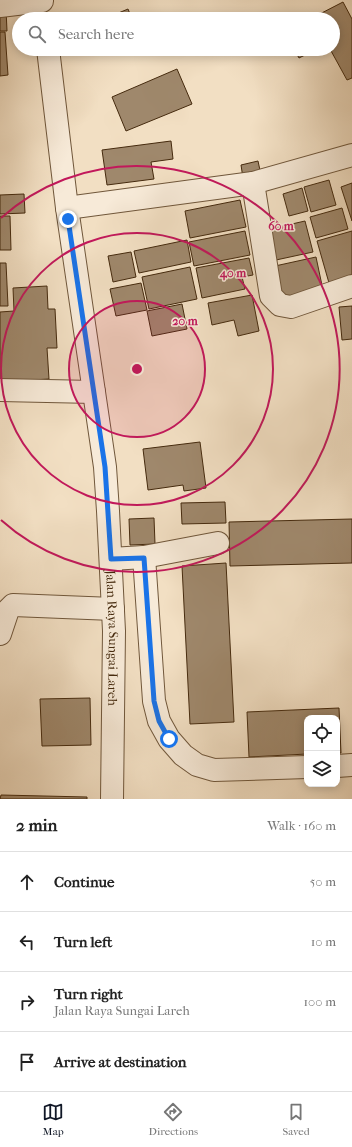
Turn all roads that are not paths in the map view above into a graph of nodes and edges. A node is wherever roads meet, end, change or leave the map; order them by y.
1 (0, 6) edge
2 (43, 7) edge
3 (49, 56) edge
4 (352, 156) edge
5 (253, 183) junction
6 (67, 208) junction
7 (352, 286) edge
8 (0, 390) edge
9 (94, 392) junction
10 (218, 543) dead end
11 (144, 558) junction
12 (111, 559) junction
13 (113, 609) junction
14 (0, 634) edge
15 (352, 765) edge
16 (340, 766) edge
17 (304, 767) edge
18 (112, 799) edge

1 - 2 street
3 - 6 street, Jalan Raya Sungai Lareh
4 - 5 street
5 - 6 street
5 - 7 street
6 - 9 street, Jalan Raya Sungai Lareh
8 - 9 street
9 - 12 street, Jalan Raya Sungai Lareh
10 - 11 street
11 - 12 street
11 - 17 street
12 - 13 street, Jalan Raya Sungai Lareh
13 - 14 street
13 - 18 street, Jalan Raya Sungai Lareh
15 - 16 street

